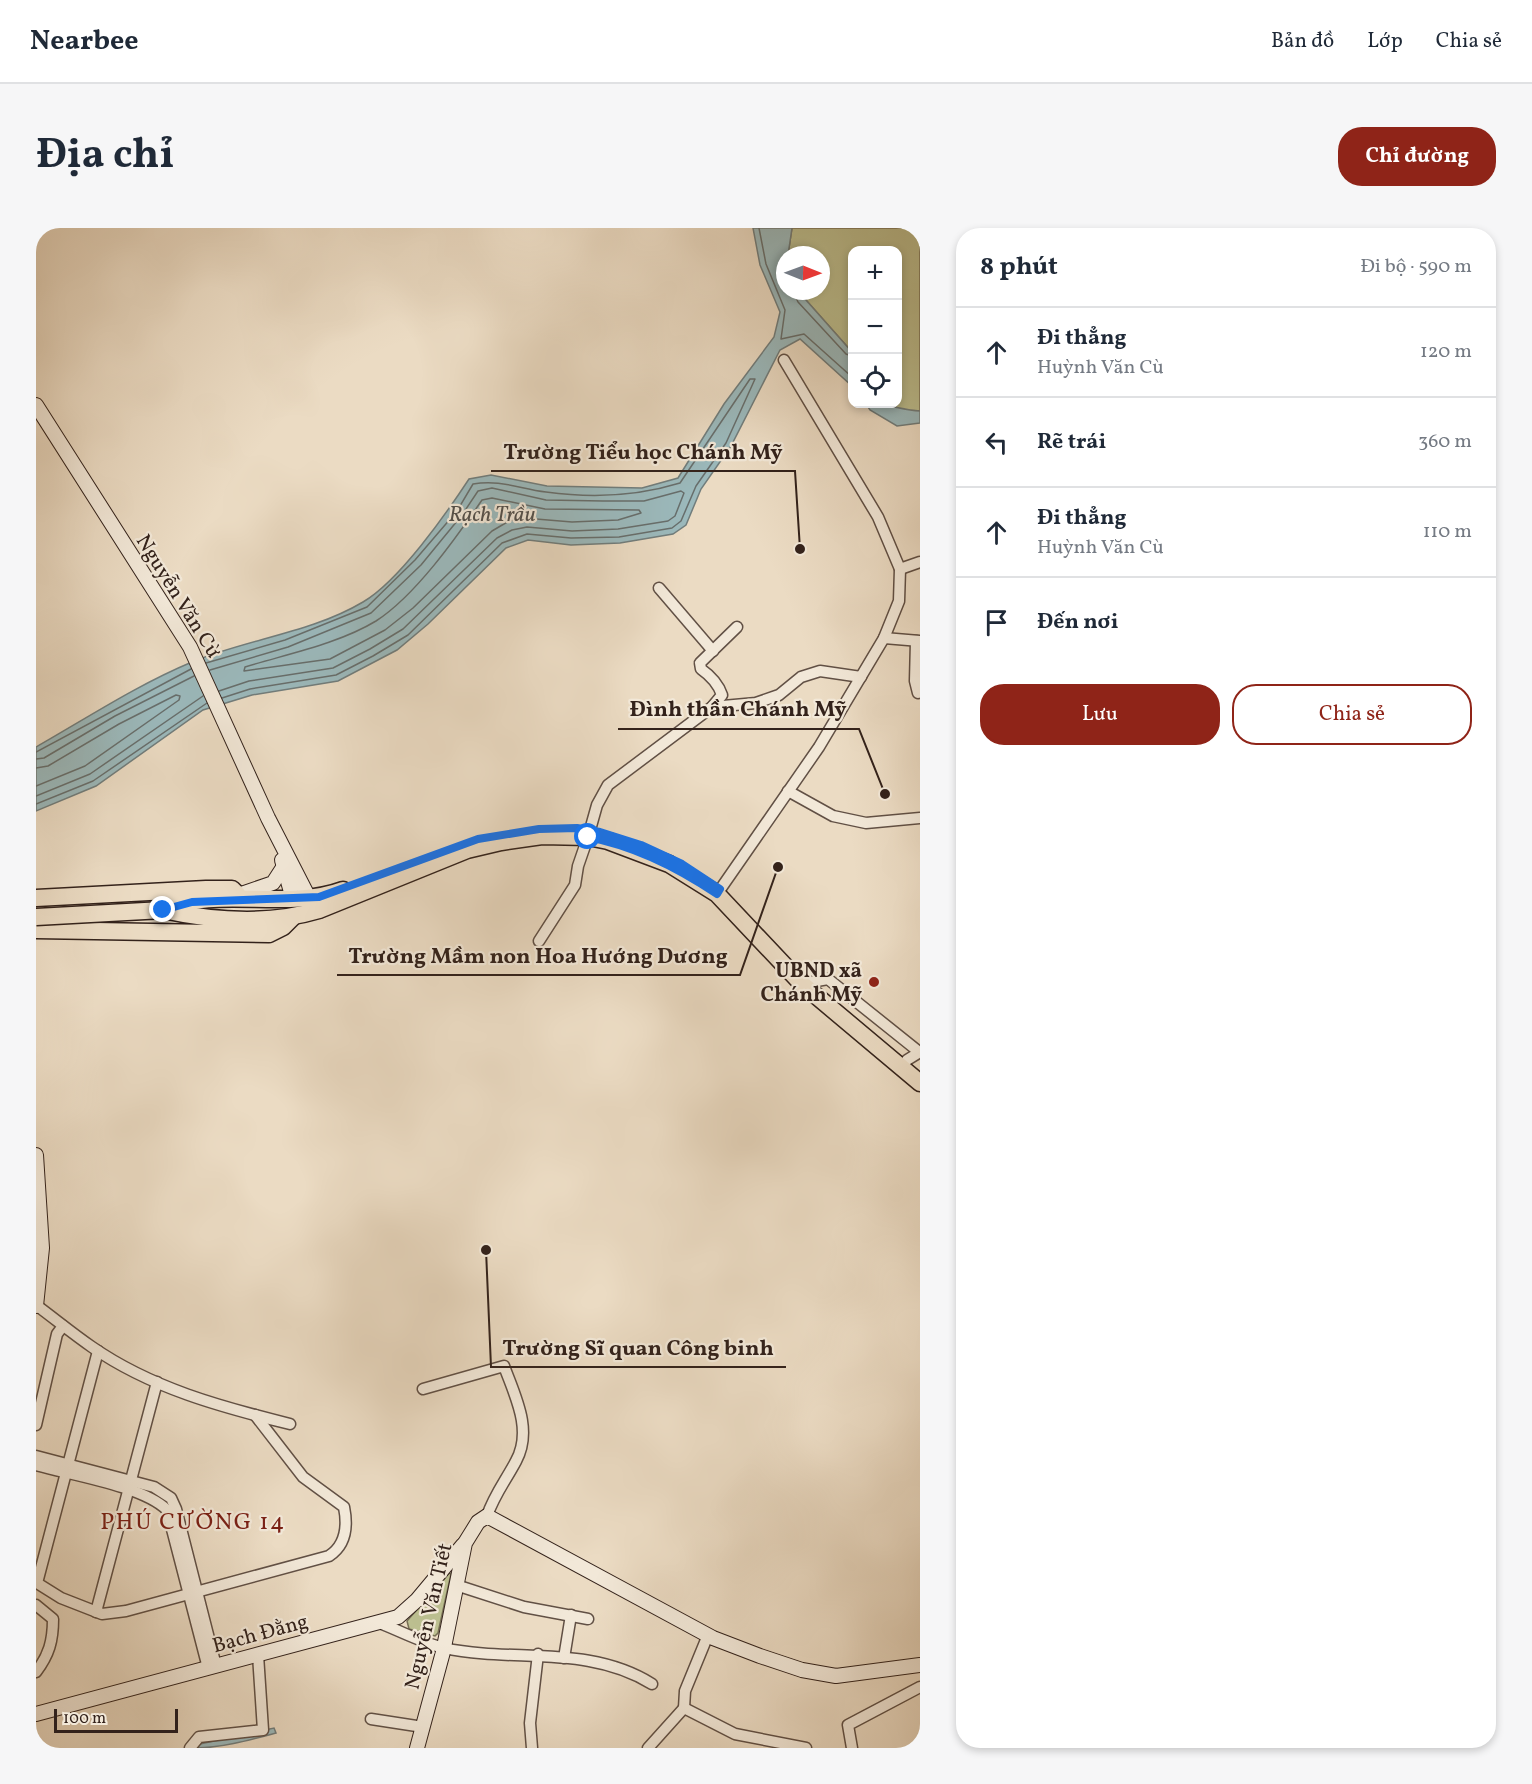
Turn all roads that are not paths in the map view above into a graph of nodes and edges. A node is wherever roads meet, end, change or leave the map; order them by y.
1 (784, 360) dead end
2 (36, 405) edge
3 (920, 561) edge
4 (900, 569) junction
5 (659, 588) dead end
6 (737, 627) dead end
7 (884, 638) junction
8 (918, 641) edge
9 (713, 651) junction
10 (861, 677) junction
11 (918, 693) dead end
12 (712, 707) junction
13 (788, 791) junction
14 (268, 818) junction
15 (920, 818) edge
16 (589, 834) junction
17 (284, 866) junction
18 (719, 891) junction
19 (245, 897) junction
20 (44, 898) edge
21 (305, 903) junction
22 (163, 910) junction
23 (289, 922) junction
24 (39, 927) edge
25 (539, 941) dead end
26 (911, 1057) edge
27 (920, 1072) edge
28 (920, 1083) edge
29 (36, 1155) edge
30 (38, 1181) edge
31 (36, 1306) edge
32 (63, 1326) junction
33 (98, 1351) junction
34 (157, 1382) junction
35 (423, 1389) dead end
36 (255, 1415) junction
37 (290, 1424) dead end
38 (36, 1425) edge
39 (36, 1456) edge
40 (36, 1465) edge
41 (67, 1469) junction
42 (130, 1486) junction
43 (487, 1516) junction
44 (465, 1544) junction
45 (456, 1585) junction
46 (194, 1593) junction
47 (36, 1605) edge
48 (96, 1612) junction
49 (571, 1615) junction
50 (588, 1619) dead end
51 (380, 1623) junction
52 (708, 1635) junction
53 (443, 1648) junction
54 (538, 1654) junction
55 (258, 1655) junction
56 (564, 1658) junction
57 (920, 1665) edge
58 (212, 1667) junction
59 (36, 1672) edge
60 (652, 1684) dead end
61 (920, 1687) edge
62 (684, 1708) junction
63 (36, 1714) edge
64 (370, 1719) dead end
65 (423, 1727) junction
66 (848, 1747) edge
67 (190, 1748) edge
68 (417, 1748) edge
69 (532, 1748) edge
70 (648, 1748) edge
71 (806, 1748) edge

1 - 4 street
2 - 14 street, Nguyễn Văn Cừ
3 - 4 street
4 - 7 street
5 - 9 street
6 - 9 street
7 - 8 street
7 - 10 street
8 - 11 street
9 - 12 street
10 - 12 street
10 - 13 street
12 - 16 street
13 - 15 street
13 - 18 street
14 - 17 street, Nguyễn Văn Cừ
14 - 21 street, Nguyễn Văn Cừ
16 - 18 main road
16 - 21 main road
16 - 25 street
17 - 19 street
17 - 21 street, Nguyễn Văn Cừ
18 - 26 main road
19 - 20 main road
19 - 21 main road
19 - 22 main road
20 - 24 main road
21 - 23 main road
22 - 23 main road
22 - 24 main road, bridge
23 - 24 main road
26 - 27 main road
26 - 28 main road
29 - 30 street
30 - 31 street
31 - 32 street
32 - 33 street
32 - 38 street
33 - 34 street
33 - 41 street
34 - 36 street
34 - 42 street
35 - 43 street, Nguyễn Văn Tiết
36 - 37 street
36 - 46 street
39 - 41 street
40 - 41 street
41 - 42 street
41 - 48 street
42 - 46 street
42 - 48 street
43 - 44 street, Nguyễn Văn Tiết
43 - 52 street
44 - 45 street, Nguyễn Văn Tiết
44 - 51 street, Bạch Đằng
45 - 49 street
45 - 53 street, Nguyễn Văn Tiết
46 - 48 street
46 - 58 street
47 - 59 street
49 - 50 street
49 - 56 street
51 - 53 street
51 - 55 street, Bạch Đằng
52 - 57 street
52 - 62 street
53 - 54 street
53 - 65 street, Nguyễn Văn Tiết
54 - 56 street
54 - 69 street
55 - 58 street, Bạch Đằng
55 - 67 street
56 - 60 street
58 - 63 street, Bạch Đằng
61 - 66 street
62 - 70 street
62 - 71 street
64 - 65 street
65 - 68 street, Nguyễn Văn Tiết

